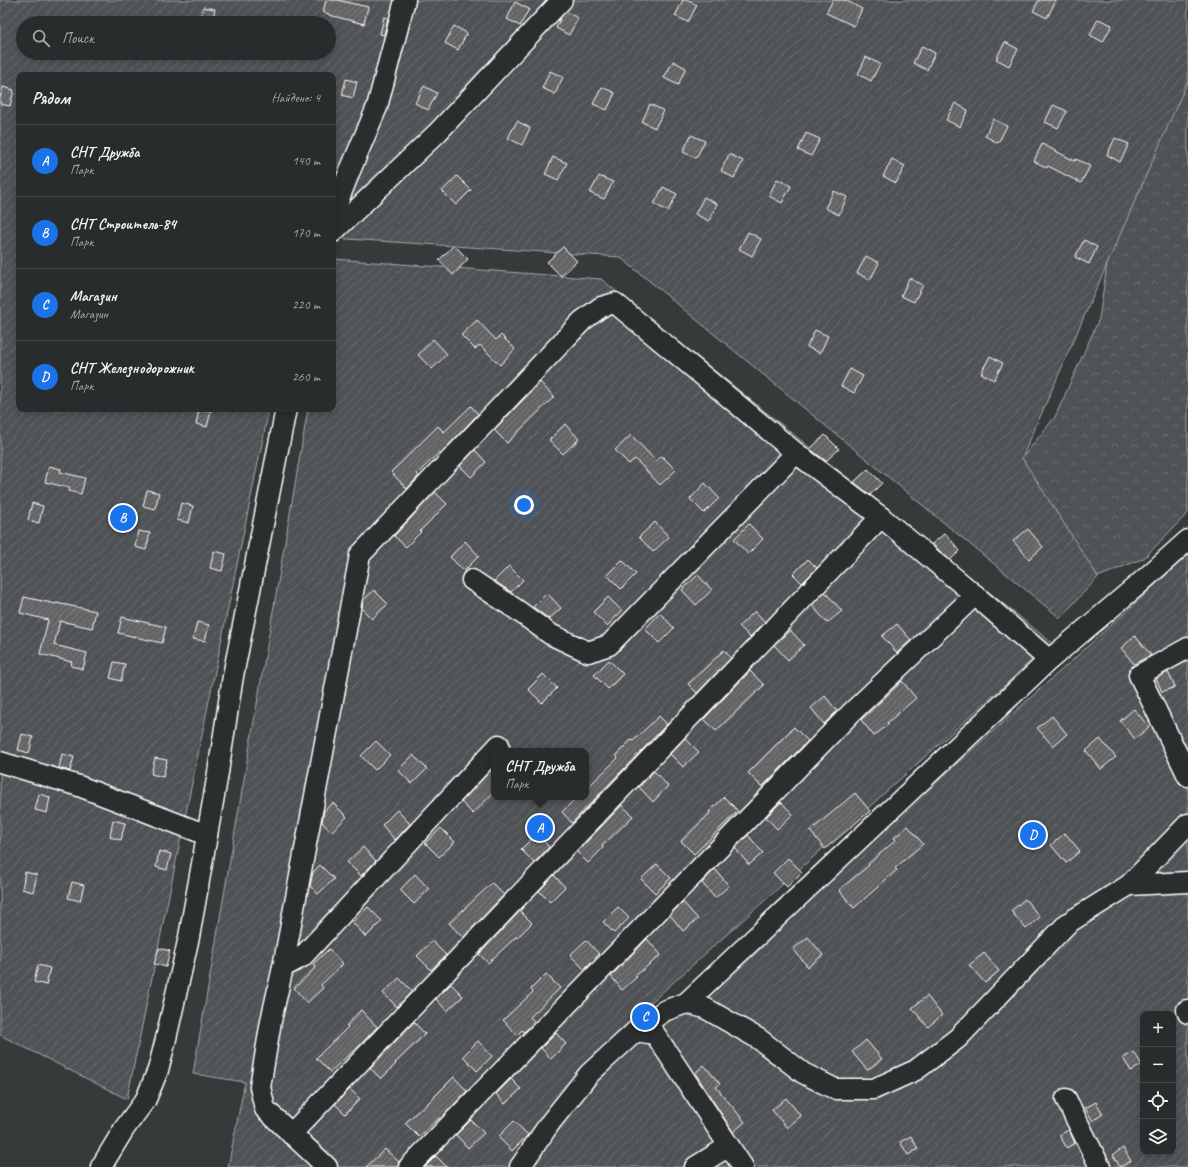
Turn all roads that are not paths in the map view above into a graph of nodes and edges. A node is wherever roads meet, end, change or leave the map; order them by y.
1 (405, 0) edge
2 (562, 0) edge
3 (336, 206) edge
4 (336, 229) edge
5 (285, 412) edge
6 (796, 453) junction
7 (881, 517) junction
8 (1188, 540) edge
9 (472, 580) dead end
10 (975, 595) junction
11 (1188, 648) edge
12 (1049, 660) junction
13 (499, 745) dead end
14 (496, 748) edge
15 (491, 754) edge
16 (0, 762) edge
17 (1188, 776) edge
18 (1188, 824) edge
19 (207, 835) junction
20 (1188, 882) edge
21 (1129, 885) junction
22 (283, 967) junction
23 (686, 1003) junction
24 (636, 1031) junction
25 (1066, 1099) dead end
26 (291, 1134) junction
27 (729, 1146) junction
28 (101, 1167) edge
29 (326, 1167) edge
30 (409, 1167) edge
31 (520, 1167) edge
32 (695, 1167) edge
33 (743, 1167) edge
34 (1100, 1167) edge

1 - 3 street
2 - 4 street
5 - 19 street
6 - 7 street
6 - 9 street
6 - 22 street
7 - 10 street
7 - 26 street
8 - 12 street
10 - 12 street
10 - 30 street
11 - 17 street
12 - 23 street
13 - 14 street
15 - 22 street
16 - 19 street
18 - 21 street
19 - 28 street
20 - 21 street
21 - 23 street
22 - 26 street
23 - 24 street
24 - 27 street
24 - 31 street
25 - 34 street
26 - 29 street
27 - 32 street
27 - 33 street

